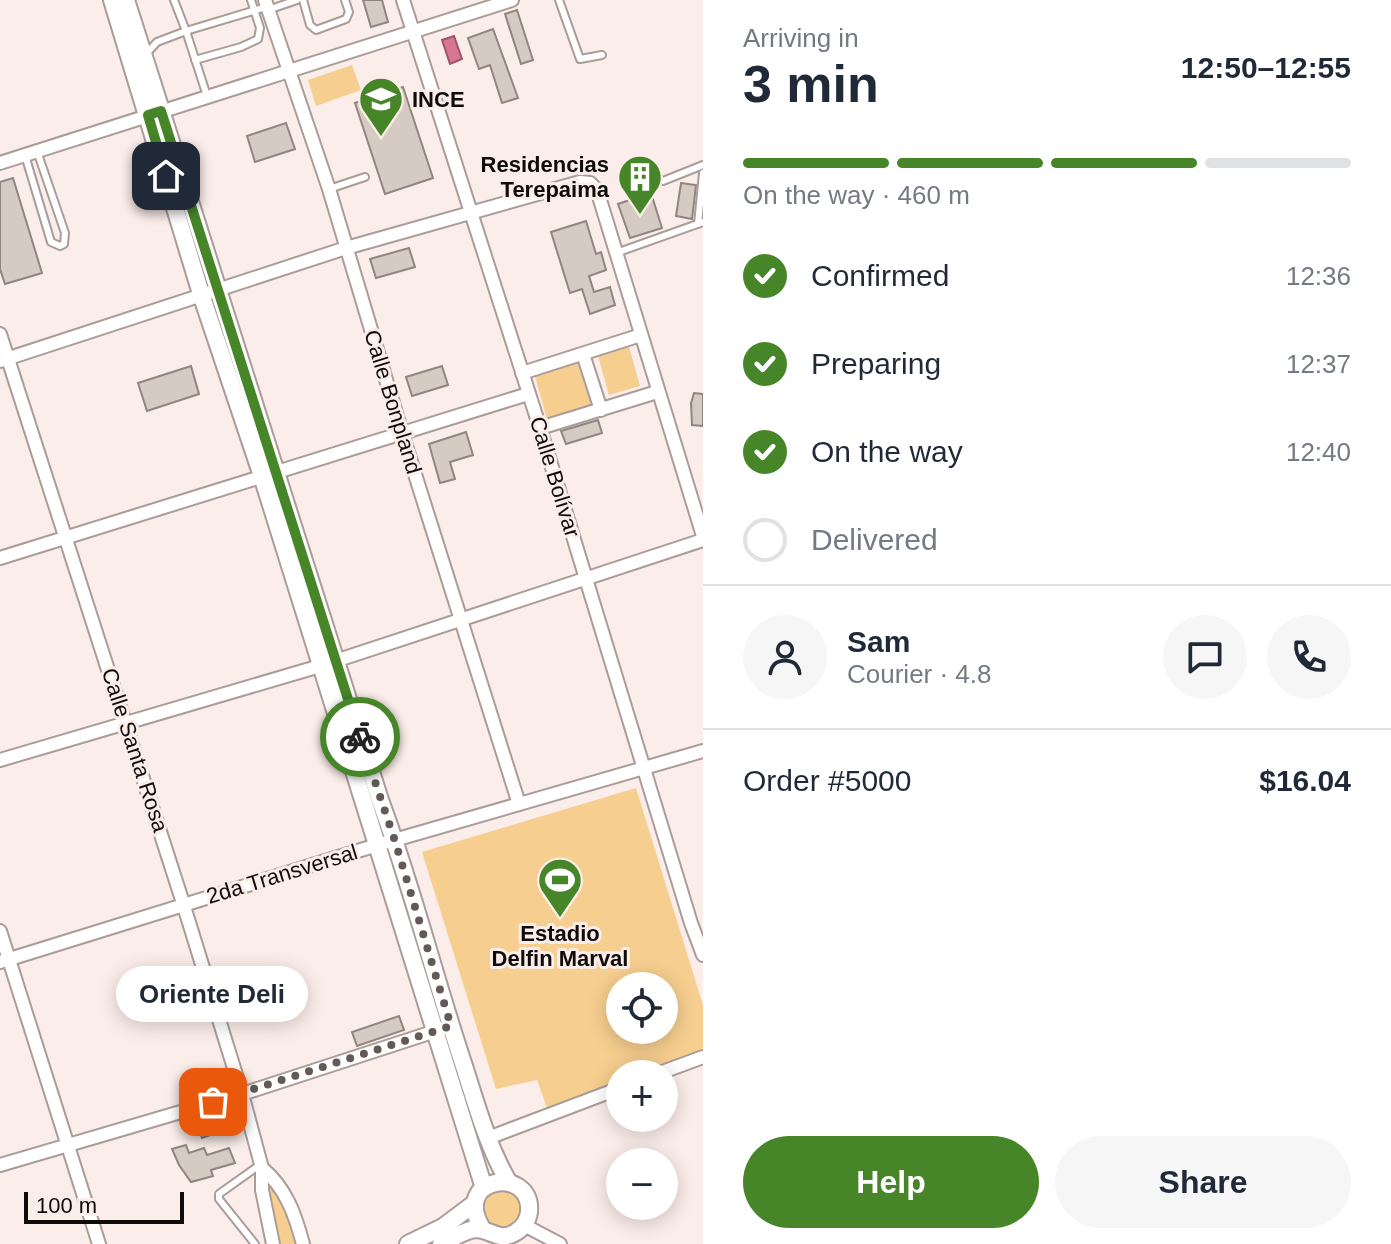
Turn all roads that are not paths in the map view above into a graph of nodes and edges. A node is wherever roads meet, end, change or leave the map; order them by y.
1 (112, 0) edge
2 (126, 0) edge
3 (174, 0) edge
4 (251, 0) edge
5 (300, 0) edge
6 (345, 0) edge
7 (403, 0) edge
8 (512, 0) edge
9 (559, 0) edge
10 (264, 7) edge
11 (186, 31) junction
12 (413, 32) junction
13 (602, 55) dead end
14 (144, 57) junction
15 (195, 60) junction
16 (287, 71) junction
17 (207, 96) junction
18 (154, 113) junction
19 (31, 153) junction
20 (0, 163) edge
21 (703, 165) edge
22 (703, 173) edge
23 (365, 177) dead end
24 (663, 181) dead end
25 (329, 189) junction
26 (470, 213) junction
27 (700, 223) edge
28 (346, 248) junction
29 (616, 253) junction
30 (210, 294) junction
31 (0, 334) edge
32 (641, 335) junction
33 (583, 354) junction
34 (4, 360) edge
35 (522, 373) junction
36 (657, 392) junction
37 (528, 394) junction
38 (601, 410) junction
39 (540, 428) junction
40 (402, 433) junction
41 (269, 474) junction
42 (67, 538) junction
43 (703, 538) edge
44 (0, 558) edge
45 (586, 579) junction
46 (460, 618) junction
47 (328, 664) junction
48 (126, 723) junction
49 (703, 751) edge
50 (0, 760) edge
51 (644, 768) junction
52 (519, 804) junction
53 (395, 841) junction
54 (377, 845) junction
55 (183, 903) junction
56 (0, 931) edge
57 (703, 955) edge
58 (4, 960) edge
59 (444, 1029) junction
60 (703, 1057) edge
61 (678, 1066) edge
62 (606, 1093) edge
63 (242, 1094) junction
64 (488, 1138) junction
65 (67, 1144) junction
66 (0, 1165) edge
67 (262, 1166) junction
68 (509, 1183) junction
69 (479, 1196) junction
70 (524, 1225) junction
71 (483, 1230) junction
72 (99, 1244) edge
73 (255, 1244) edge
74 (273, 1244) edge
75 (303, 1244) edge
76 (408, 1244) edge
77 (441, 1244) edge
78 (560, 1244) edge

1 - 18 street
2 - 14 street
3 - 11 lane
4 - 10 lane
5 - 6 lane
5 - 10 lane
7 - 12 street, Calle Bolívar
8 - 12 street
9 - 13 lane
10 - 11 lane
10 - 15 lane
10 - 16 street, Calle Bonpland
11 - 14 lane
11 - 15 lane
12 - 16 street
12 - 26 street, Calle Bolívar
14 - 18 street
15 - 17 lane
16 - 17 street
16 - 25 street, Calle Bonpland
17 - 18 street
18 - 19 street
18 - 30 street
19 - 19 lane
19 - 20 street
21 - 24 lane
22 - 27 lane
23 - 25 lane
25 - 28 street, Calle Bonpland
26 - 28 street
26 - 29 street
26 - 35 street, Calle Bolívar
27 - 29 lane
28 - 30 street
28 - 40 street, Calle Bonpland
29 - 32 street
30 - 34 street
30 - 41 street
31 - 34 street, Calle Santa Rosa
32 - 33 street
32 - 36 street
33 - 35 street
33 - 38 street
34 - 42 street, Calle Santa Rosa
35 - 37 street, Calle Bolívar
36 - 38 street
36 - 43 street
37 - 39 street, Calle Bolívar
37 - 40 street
38 - 39 street
39 - 45 street, Calle Bolívar
40 - 41 street
40 - 46 street, Calle Bonpland
41 - 42 street
41 - 47 street
42 - 44 street
42 - 48 street, Calle Santa Rosa
43 - 45 street
45 - 46 street
45 - 51 street, Calle Bolívar
46 - 47 street
46 - 52 street, Calle Bonpland
47 - 48 street
47 - 53 street
47 - 54 street
48 - 50 street
48 - 55 street, Calle Santa Rosa
49 - 51 street, 2da Transversal
51 - 52 street, 2da Transversal
51 - 57 street, Calle Bolívar
52 - 53 street, 2da Transversal
53 - 54 street, 2da Transversal
53 - 59 street
54 - 55 street, 2da Transversal
54 - 59 street
55 - 58 street, 2da Transversal
55 - 63 street, Calle Santa Rosa
56 - 58 street
58 - 65 street
59 - 63 street
59 - 64 street
59 - 69 street
60 - 61 street
62 - 64 street
63 - 65 street
63 - 67 street, Calle Santa Rosa
64 - 68 street
65 - 66 street
65 - 72 street
67 - 73 lane
67 - 74 street, Calle Santa Rosa
67 - 75 street, Calle Santa Rosa
68 - 69 street
68 - 70 street
69 - 71 street
69 - 76 street
70 - 71 street
70 - 78 street
71 - 77 street

